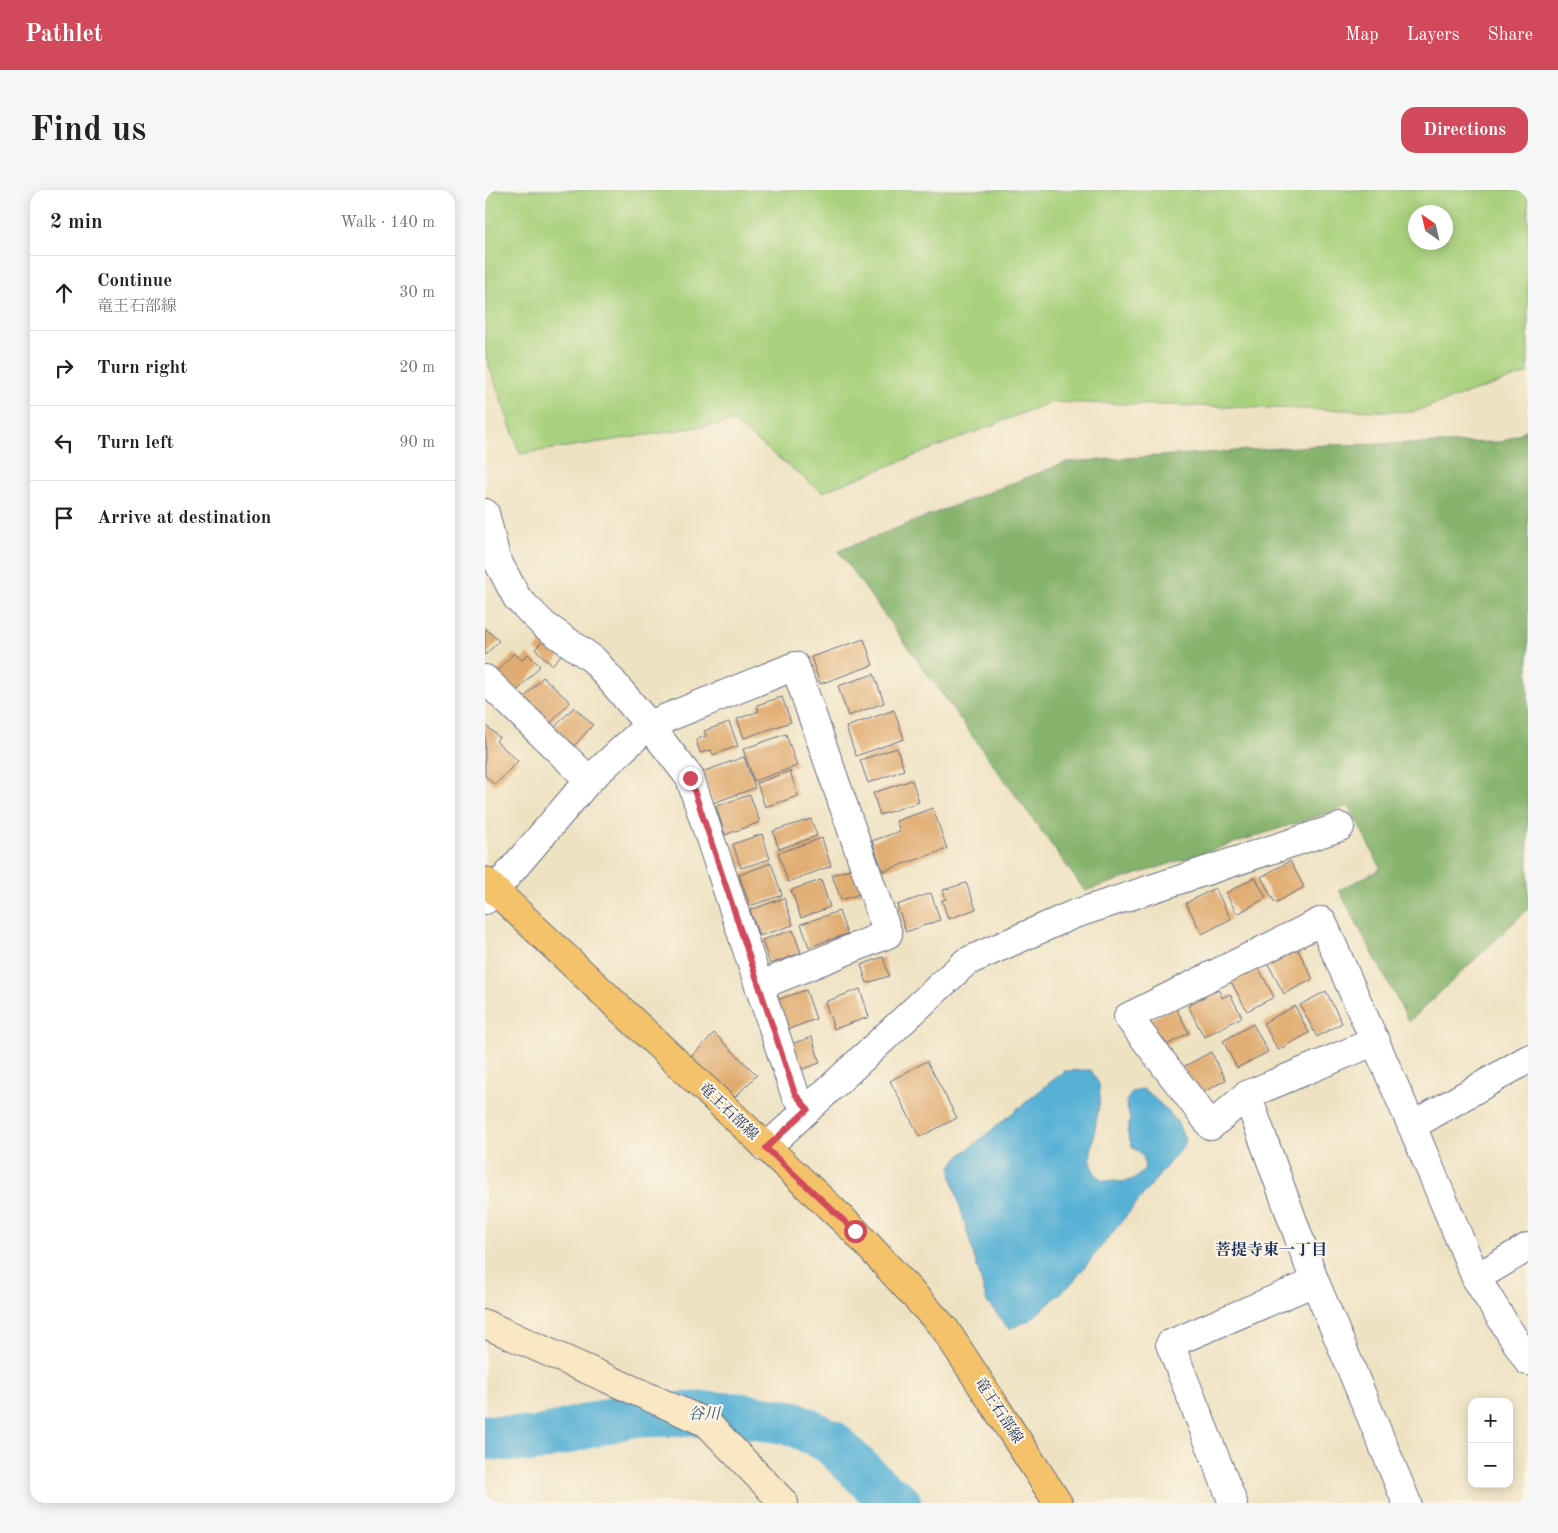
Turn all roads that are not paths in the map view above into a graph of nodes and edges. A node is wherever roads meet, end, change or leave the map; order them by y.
1 (485, 513) edge
2 (485, 679) edge
3 (649, 725) junction
4 (589, 780) junction
5 (1340, 827) dead end
6 (488, 890) edge
7 (759, 986) junction
8 (1375, 1041) junction
9 (1528, 1059) edge
10 (1247, 1095) junction
11 (808, 1109) junction
12 (1412, 1126) junction
13 (766, 1148) junction
14 (1528, 1247) edge
15 (1476, 1278) junction
16 (1315, 1282) junction
17 (485, 1324) edge
18 (1528, 1361) edge
19 (784, 1503) edge
20 (1058, 1503) edge
21 (1233, 1503) edge
22 (1407, 1503) edge

1 - 3 street
2 - 4 street
3 - 4 street
3 - 7 street
3 - 7 street
4 - 6 street
5 - 11 street
6 - 13 main road, 竜王石部線
7 - 11 street
8 - 10 street
8 - 10 street
8 - 12 street
9 - 12 street
10 - 16 street
11 - 13 street
12 - 15 street
13 - 20 main road, 竜王石部線
14 - 15 street
15 - 18 street
16 - 21 street
16 - 22 street
17 - 19 street

